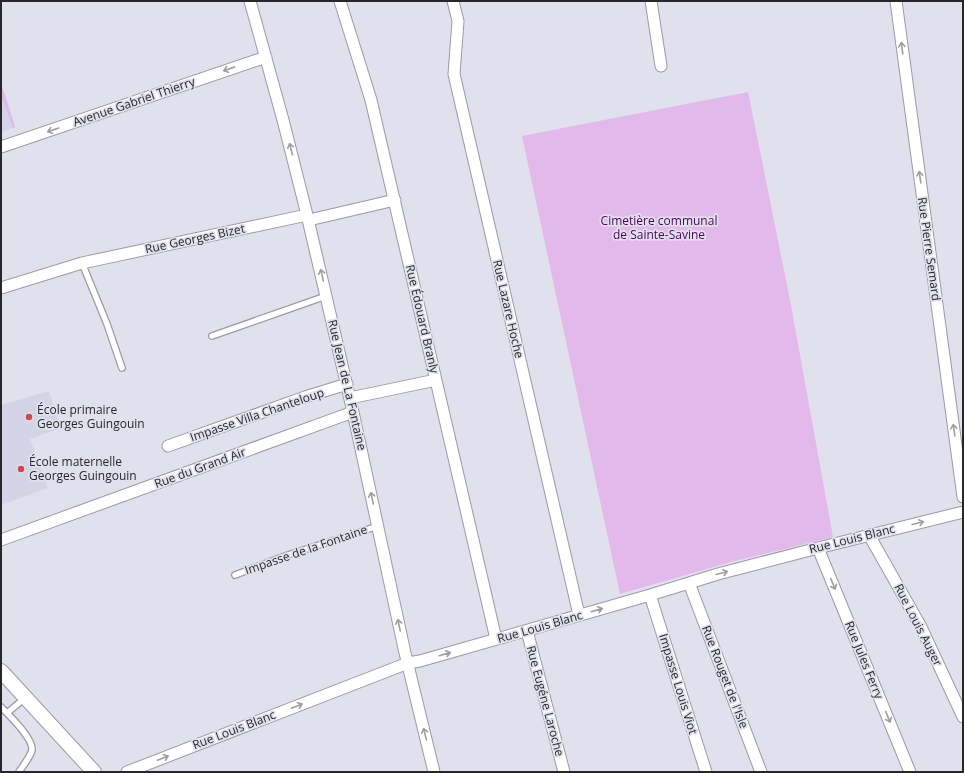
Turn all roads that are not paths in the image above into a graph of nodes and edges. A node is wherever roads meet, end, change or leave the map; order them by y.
1 (250, 1) edge
2 (340, 1) edge
3 (453, 1) edge
4 (651, 1) edge
5 (896, 1) edge
6 (266, 57) junction
7 (661, 66) dead end
8 (1, 148) edge
9 (395, 200) junction
10 (308, 217) junction
11 (82, 263) junction
12 (1, 288) edge
13 (326, 296) junction
14 (212, 336) dead end
15 (122, 368) dead end
16 (436, 380) junction
17 (347, 384) junction
18 (350, 398) junction
19 (354, 412) junction
20 (168, 446) dead end
21 (963, 497) edge
22 (963, 512) edge
23 (378, 526) junction
24 (869, 535) junction
25 (1, 540) edge
26 (818, 548) junction
27 (235, 575) dead end
28 (689, 583) junction
29 (650, 595) junction
30 (579, 615) junction
31 (527, 631) junction
32 (496, 639) junction
33 (408, 663) junction
34 (1, 671) edge
35 (25, 697) junction
36 (1, 707) edge
37 (7, 713) junction
38 (963, 717) edge
39 (19, 772) edge
40 (94, 772) edge
41 (127, 772) edge
42 (434, 772) edge
43 (564, 772) edge
44 (706, 772) edge
45 (761, 772) edge
46 (910, 772) edge

1 - 6 street, Rue Jean de La Fontaine
2 - 9 street, Rue Édouard Branly
3 - 30 street, Rue Lazare Hoche
4 - 7 street
21 -> 5 street, Rue Pierre Semard
6 -> 8 street, Avenue Gabriel Thierry
10 -> 6 street, Rue Jean de La Fontaine
9 - 10 street, Rue Georges Bizet
9 - 16 street, Rue Édouard Branly
10 - 11 street, Rue Georges Bizet
13 -> 10 street, Rue Jean de La Fontaine
11 - 12 street, Rue Georges Bizet
11 - 15 lane
13 - 14 lane
13 - 17 street, Rue Jean de La Fontaine
16 - 18 street
16 - 32 street, Rue Édouard Branly
17 - 18 street, Rue Jean de La Fontaine
17 - 20 street, Impasse Villa Chanteloup
18 - 19 street, Rue Jean de La Fontaine
23 -> 19 street, Rue Jean de La Fontaine
19 - 25 street, Rue du Grand Air
24 -> 22 street, Rue Louis Blanc
23 - 27 lane, Impasse de la Fontaine
33 -> 23 street, Rue Jean de La Fontaine
24 - 26 street, Rue Louis Blanc
24 - 38 street, Rue Louis Auger
28 -> 26 street, Rue Louis Blanc
26 -> 46 street, Rue Jules Ferry
28 - 29 street, Rue Louis Blanc
28 - 45 street, Rue Rouget de l'Isle
30 -> 29 street, Rue Louis Blanc
29 - 44 street, Impasse Louis Viot
30 - 31 street, Rue Louis Blanc
31 - 32 street, Rue Louis Blanc
31 - 43 street, Rue Eugéne Laroche
33 -> 32 street, Rue Louis Blanc
41 -> 33 street, Rue Louis Blanc
42 -> 33 street, Rue Jean de La Fontaine
34 - 35 street
35 - 37 lane
35 - 40 street
36 - 37 lane
37 - 39 lane

